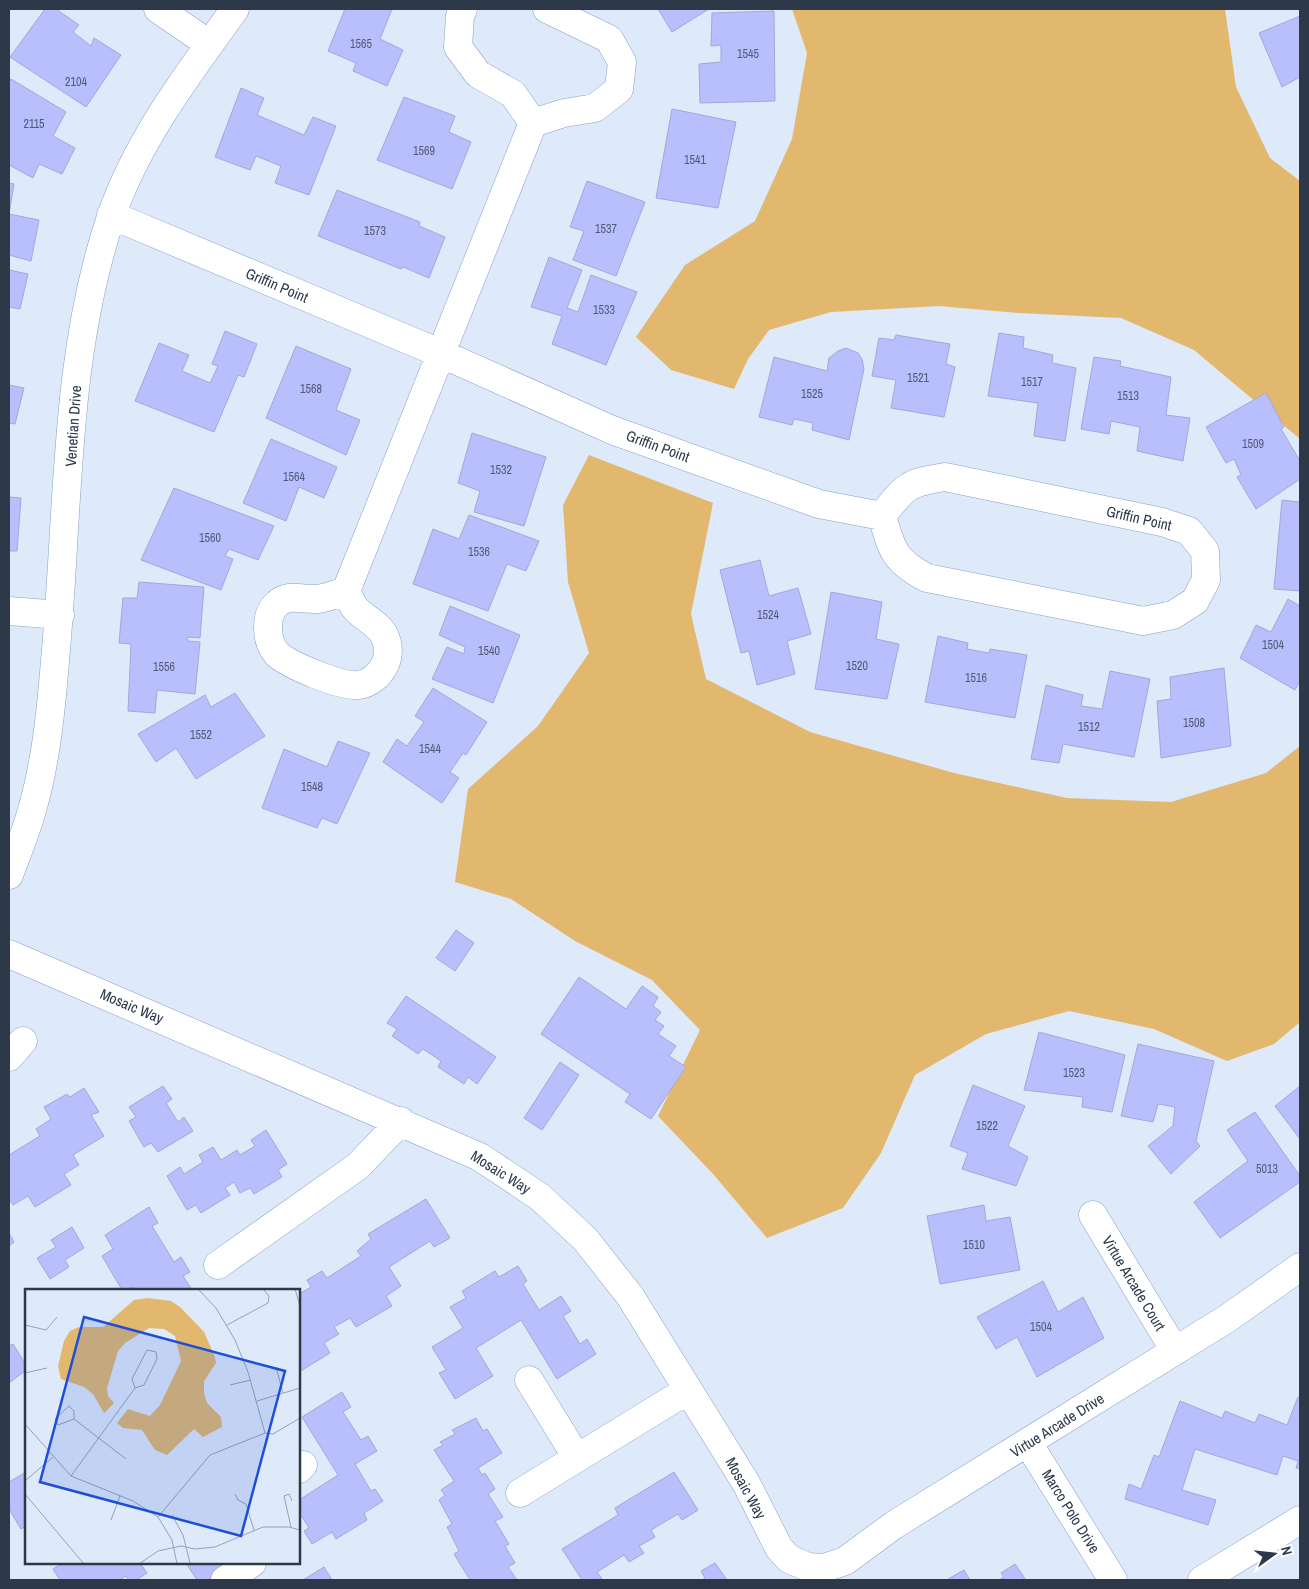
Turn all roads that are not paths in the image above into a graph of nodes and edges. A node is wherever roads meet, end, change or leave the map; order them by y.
1 (158, 9) edge
2 (235, 9) edge
3 (463, 9) edge
4 (547, 9) edge
5 (210, 44) junction
6 (533, 123) junction
7 (111, 215) junction
8 (442, 354) junction
9 (882, 516) junction
10 (346, 591) dead end
11 (9, 611) edge
12 (60, 615) junction
13 (9, 875) edge
14 (9, 954) edge
15 (400, 1121) junction
16 (1093, 1215) dead end
17 (218, 1266) dead end
18 (1298, 1272) edge
19 (1175, 1351) junction
20 (529, 1380) dead end
21 (688, 1390) junction
22 (1028, 1442) junction
23 (577, 1458) junction
24 (520, 1493) dead end
25 (1300, 1520) edge
26 (250, 1564) edge
27 (808, 1574) edge
28 (225, 1580) edge
29 (1113, 1580) edge
30 (1202, 1580) edge

1 - 5 street
2 - 5 street, Venetian Drive
3 - 6 street
4 - 6 street
5 - 7 street, Venetian Drive
6 - 8 street
7 - 8 street, Griffin Point
7 - 12 street, Venetian Drive
8 - 9 street, Griffin Point
8 - 10 street
9 - 9 street, Griffin Point
11 - 12 street
12 - 13 street, Venetian Drive
14 - 15 street, Mosaic Way
15 - 17 street
15 - 21 street, Mosaic Way
16 - 19 street, Virtue Arcade Court
18 - 19 street, Virtue Arcade Drive
19 - 22 street, Virtue Arcade Drive
20 - 23 street
21 - 23 street
21 - 27 street, Mosaic Way
22 - 27 street, Virtue Arcade Drive
22 - 29 street, Marco Polo Drive
23 - 24 street
25 - 30 street
26 - 28 street

